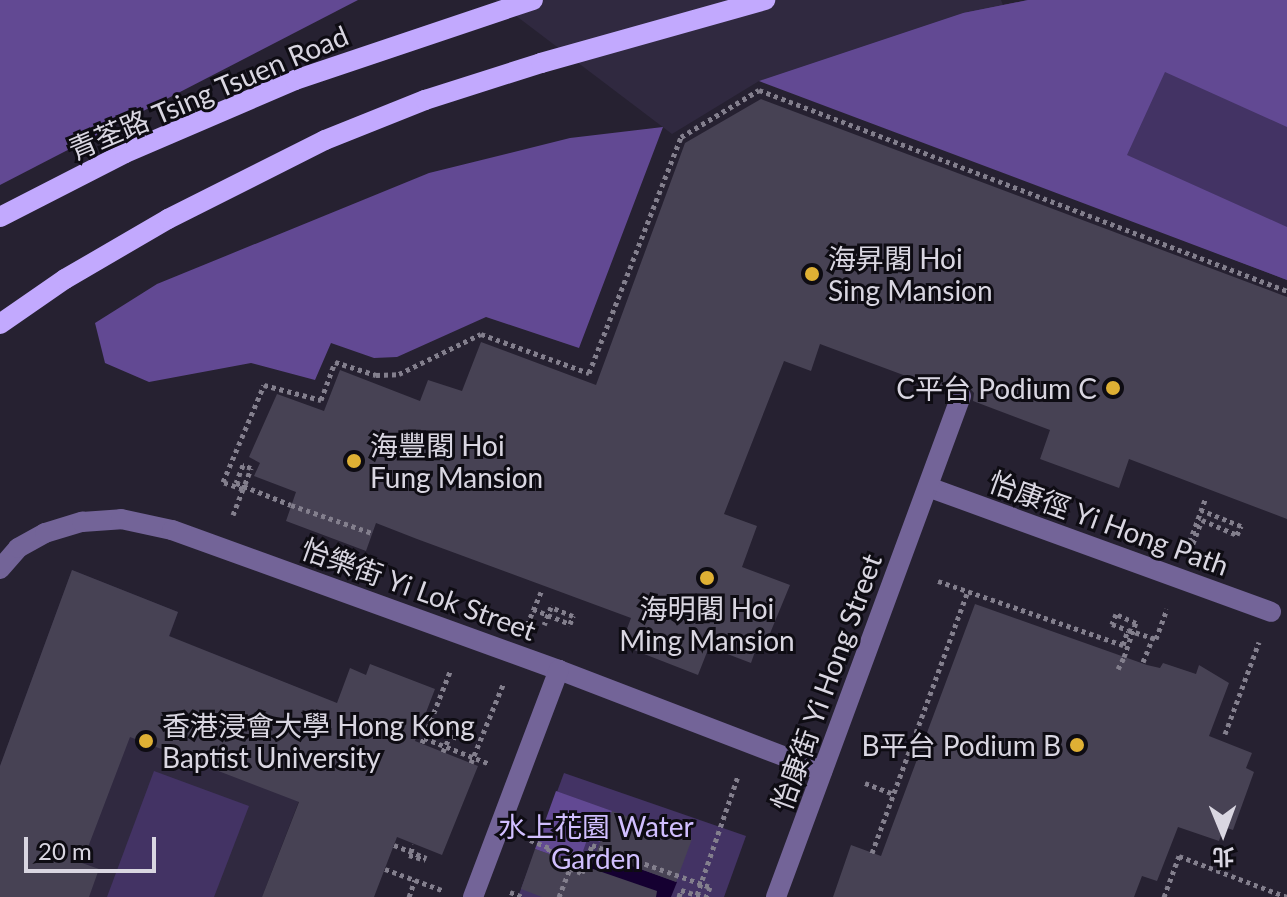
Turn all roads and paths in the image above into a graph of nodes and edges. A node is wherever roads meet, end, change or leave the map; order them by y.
1 (533, 0) edge
2 (765, 0) edge
3 (0, 217) edge
4 (1287, 291) edge
5 (0, 324) edge
6 (961, 396) dead end
7 (244, 486) junction
8 (928, 487) junction
9 (1201, 510) dead end
10 (233, 515) dead end
11 (1221, 528) dead end
12 (372, 533) dead end
13 (0, 569) edge
14 (938, 581) dead end
15 (968, 590) junction
16 (533, 609) dead end
17 (1271, 612) joint
18 (544, 625) dead end
19 (451, 669) dead end
20 (1118, 669) dead end
21 (559, 670) junction
22 (458, 723) dead end
23 (1225, 734) dead end
24 (468, 745) dead end
25 (443, 752) dead end
26 (464, 754) junction
27 (822, 771) junction
28 (519, 776) junction
29 (738, 776) dead end
30 (865, 783) dead end
31 (894, 794) junction
32 (538, 843) dead end
33 (413, 844) dead end
34 (394, 845) dead end
35 (410, 853) junction
36 (872, 853) dead end
37 (547, 854) dead end
38 (426, 859) dead end
39 (385, 869) dead end
40 (415, 880) junction
41 (448, 893) dead end
42 (702, 896) edge
43 (409, 897) edge
44 (473, 897) edge
45 (559, 897) edge
46 (679, 897) edge
47 (776, 897) edge
48 (1164, 897) edge
49 (1287, 897) edge

1 - 3 main road, 青荃路 Tsing Tsuen Road
2 - 5 main road
4 - 7 path
6 - 8 street, 怡康街 Yi Hong Street
7 - 10 path
7 - 12 path
8 - 17 street, 怡康徑 Yi Hong Path
8 - 27 street, 怡康街 Yi Hong Street
9 - 11 path
13 - 21 street, 怡樂街 Yi Lok Street
14 - 15 path
15 - 20 path
15 - 31 path
16 - 18 path
17 - 23 path
19 - 26 path
21 - 27 street, 怡樂街 Yi Lok Street
21 - 28 street
22 - 25 path
24 - 26 path
26 - 28 path
27 - 47 street, 怡康街 Yi Hong Street
28 - 44 street
29 - 42 path
30 - 31 path
31 - 36 path
32 - 37 path
33 - 35 path
34 - 35 path
35 - 38 path
39 - 40 path
40 - 41 path
40 - 43 path
42 - 45 path
42 - 46 path
48 - 49 path

